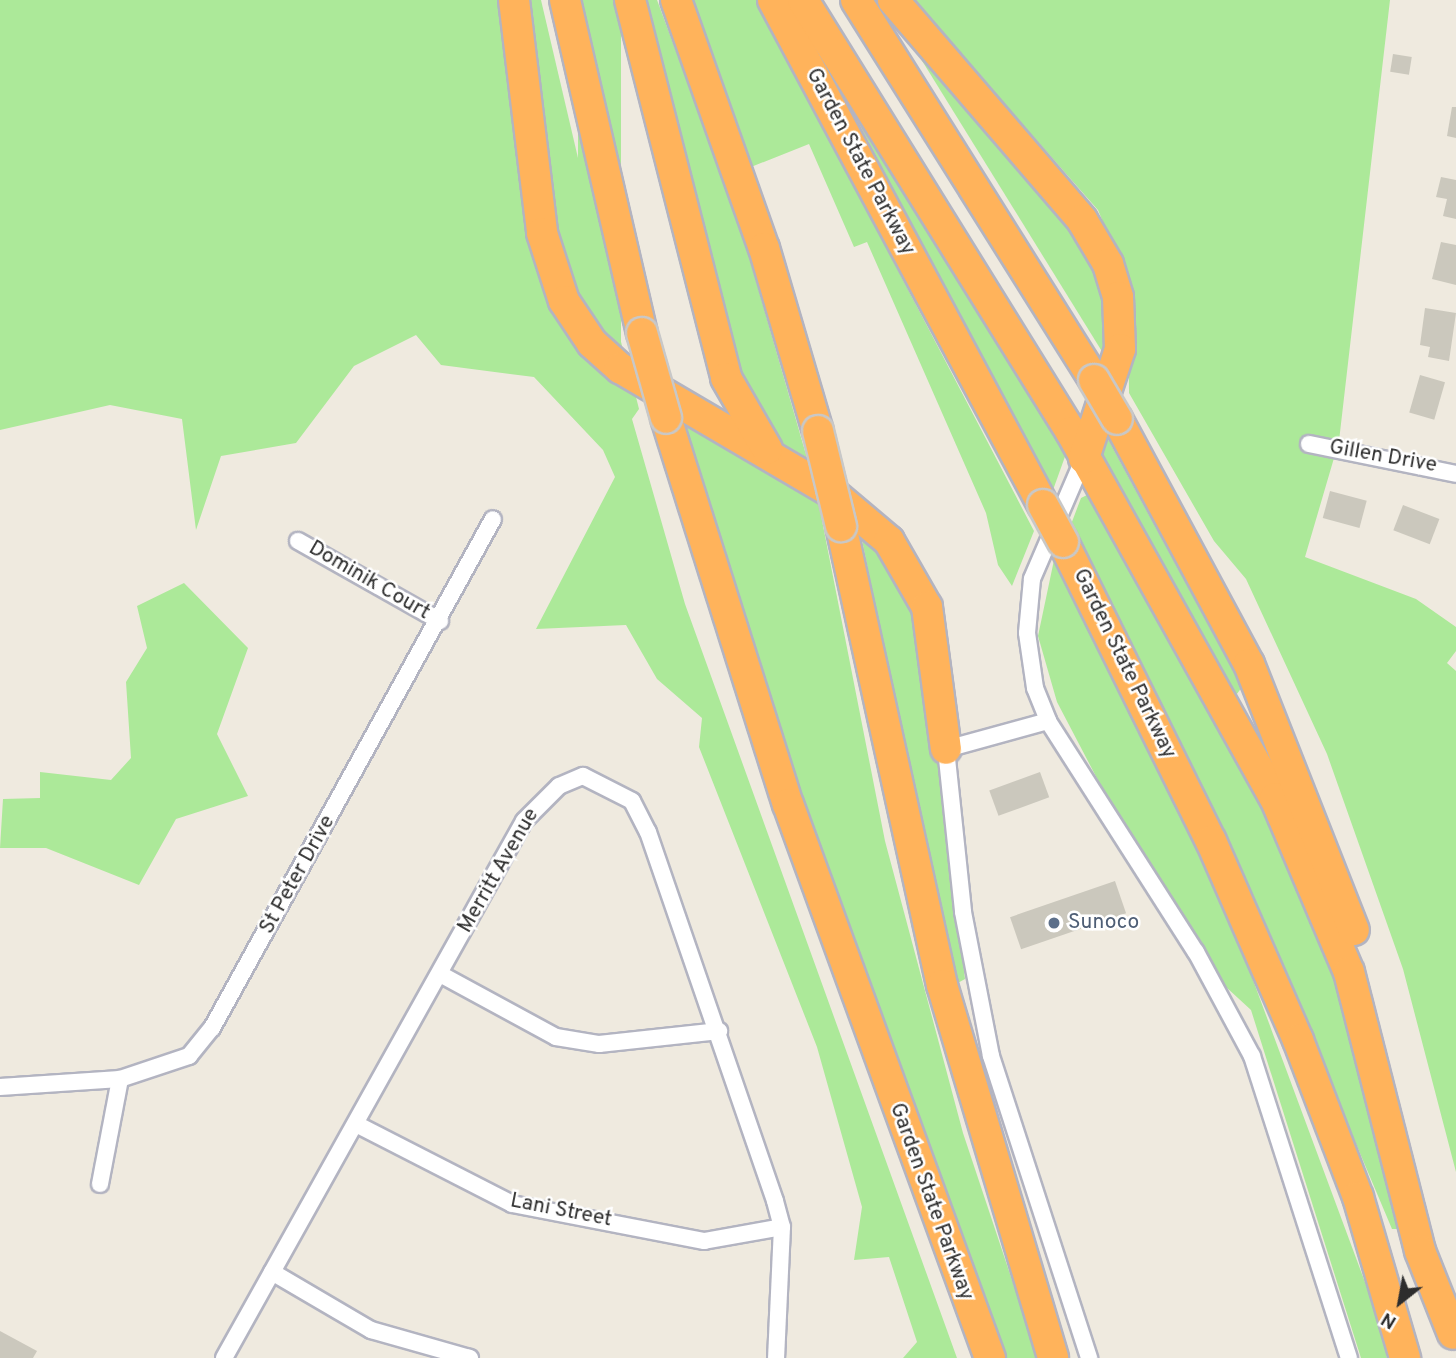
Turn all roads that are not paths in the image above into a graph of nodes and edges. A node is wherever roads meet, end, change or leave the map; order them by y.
1 (514, 0) edge
2 (565, 0) edge
3 (630, 0) edge
4 (676, 0) edge
5 (773, 0) edge
6 (803, 0) edge
7 (856, 0) edge
8 (893, 0) edge
9 (1309, 443) dead end
10 (1084, 458) junction
11 (779, 462) junction
12 (1456, 474) edge
13 (493, 519) dead end
14 (298, 541) dead end
15 (440, 621) junction
16 (1048, 721) junction
17 (946, 749) junction
18 (440, 974) junction
19 (719, 1031) junction
20 (120, 1079) junction
21 (0, 1087) edge
22 (356, 1124) junction
23 (100, 1184) dead end
24 (782, 1227) junction
25 (272, 1272) junction
26 (1455, 1342) edge
27 (224, 1358) edge
28 (470, 1358) edge
29 (776, 1358) edge
30 (990, 1358) edge
31 (1053, 1358) edge
32 (1089, 1358) edge
33 (1349, 1358) edge
34 (1405, 1358) edge

1 - 11 highway
2 - 30 highway, Garden State Parkway, bridge
3 - 11 highway
4 - 31 highway, bridge
5 - 34 highway, Garden State Parkway, bridge
6 - 10 highway
7 - 26 highway, bridge
8 - 10 highway
9 - 12 street, Gillen Drive
10 - 16 street
10 - 26 highway
11 - 17 highway
13 - 15 street, St Peter Drive
14 - 15 street, Dominik Court
15 - 20 street, St Peter Drive
16 - 17 street
16 - 33 street
17 - 32 street
18 - 19 street
18 - 19 street, Merritt Avenue
18 - 22 street, Merritt Avenue
19 - 24 street, Merritt Avenue
20 - 21 street, St Peter Drive
20 - 23 street
22 - 24 street, Lani Street
22 - 25 street, Merritt Avenue
24 - 29 street, Merritt Avenue
25 - 27 street, Merritt Avenue
25 - 28 street

